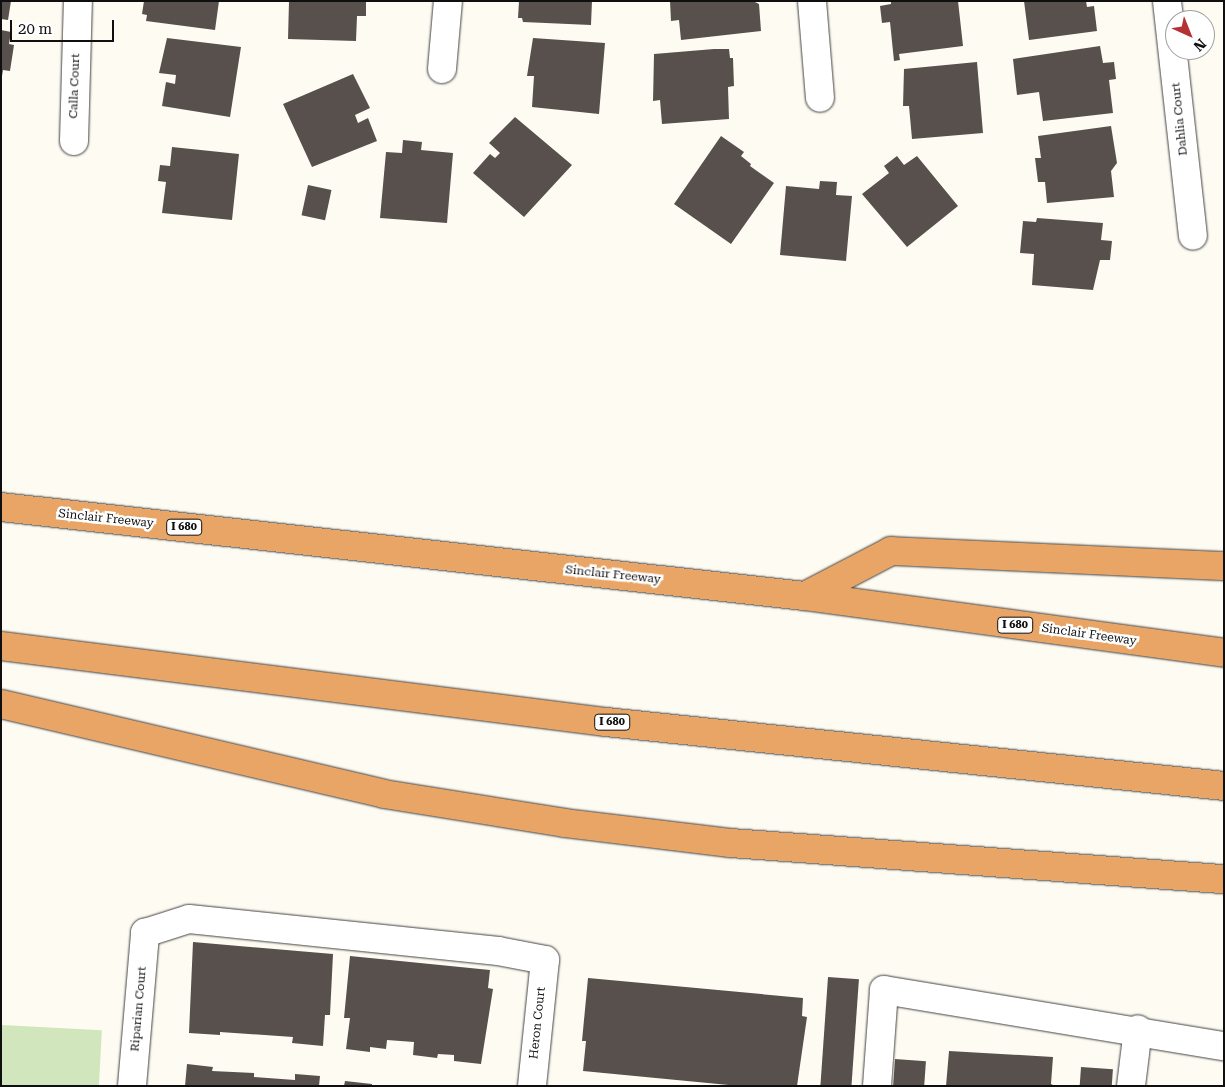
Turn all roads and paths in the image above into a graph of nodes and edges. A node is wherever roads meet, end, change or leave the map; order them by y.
1 (78, 1) edge
2 (448, 1) edge
3 (812, 1) edge
4 (1168, 1) edge
5 (442, 69) dead end
6 (820, 98) dead end
7 (74, 141) dead end
8 (1192, 236) dead end
9 (1, 507) edge
10 (1224, 566) edge
11 (805, 596) junction
12 (1, 646) edge
13 (1224, 653) edge
14 (1, 704) edge
15 (1224, 786) edge
16 (1111, 871) junction
17 (1224, 879) edge
18 (1224, 893) edge
19 (146, 933) joint
20 (1138, 1029) junction
21 (1224, 1046) edge
22 (132, 1086) edge
23 (532, 1086) edge
24 (877, 1086) edge
25 (1132, 1086) edge

1 - 7 street, Calla Court
2 - 5 street
3 - 6 street
4 - 8 street, Dahlia Court
9 - 11 highway, Sinclair Freeway / I 680
10 - 11 highway
11 - 13 highway, Sinclair Freeway / I 680
12 - 15 highway, I 680
14 - 16 highway
16 - 17 highway
16 - 18 highway
19 - 22 street, Riparian Court
19 - 23 street, Heron Court
20 - 21 street
20 - 24 street
20 - 25 street

